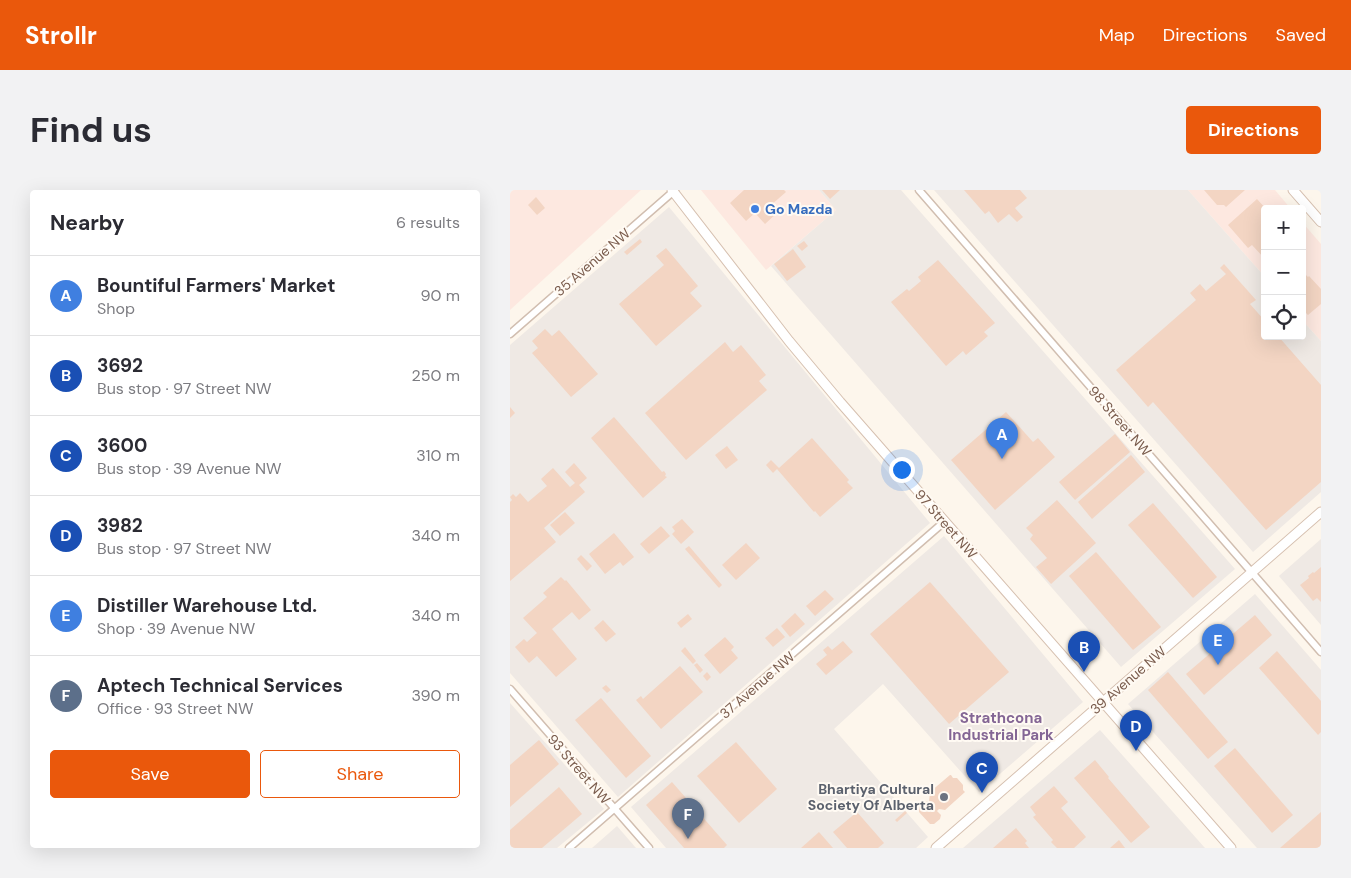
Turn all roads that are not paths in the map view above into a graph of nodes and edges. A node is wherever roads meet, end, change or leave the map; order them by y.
1 (673, 190) edge
2 (919, 190) edge
3 (1293, 190) edge
4 (1321, 222) edge
5 (510, 334) edge
6 (1321, 512) edge
7 (944, 522) junction
8 (1252, 573) junction
9 (1321, 652) edge
10 (510, 689) edge
11 (1103, 702) junction
12 (614, 809) junction
13 (570, 848) edge
14 (649, 848) edge
15 (936, 848) edge
16 (1231, 848) edge

1 - 5 street, 35 Avenue NW
1 - 7 street, 97 Street NW
2 - 8 street, 98 Street NW
3 - 4 street
6 - 8 street, 39 Avenue NW
7 - 11 street, 97 Street NW
7 - 12 street, 37 Avenue NW
8 - 9 street, 98 Street NW
8 - 11 street, 39 Avenue NW
10 - 12 street, 93 Street NW
11 - 15 street, 39 Avenue NW
11 - 16 street, 97 Street NW
12 - 13 street, 37 Avenue NW
12 - 14 street, 93 Street NW

